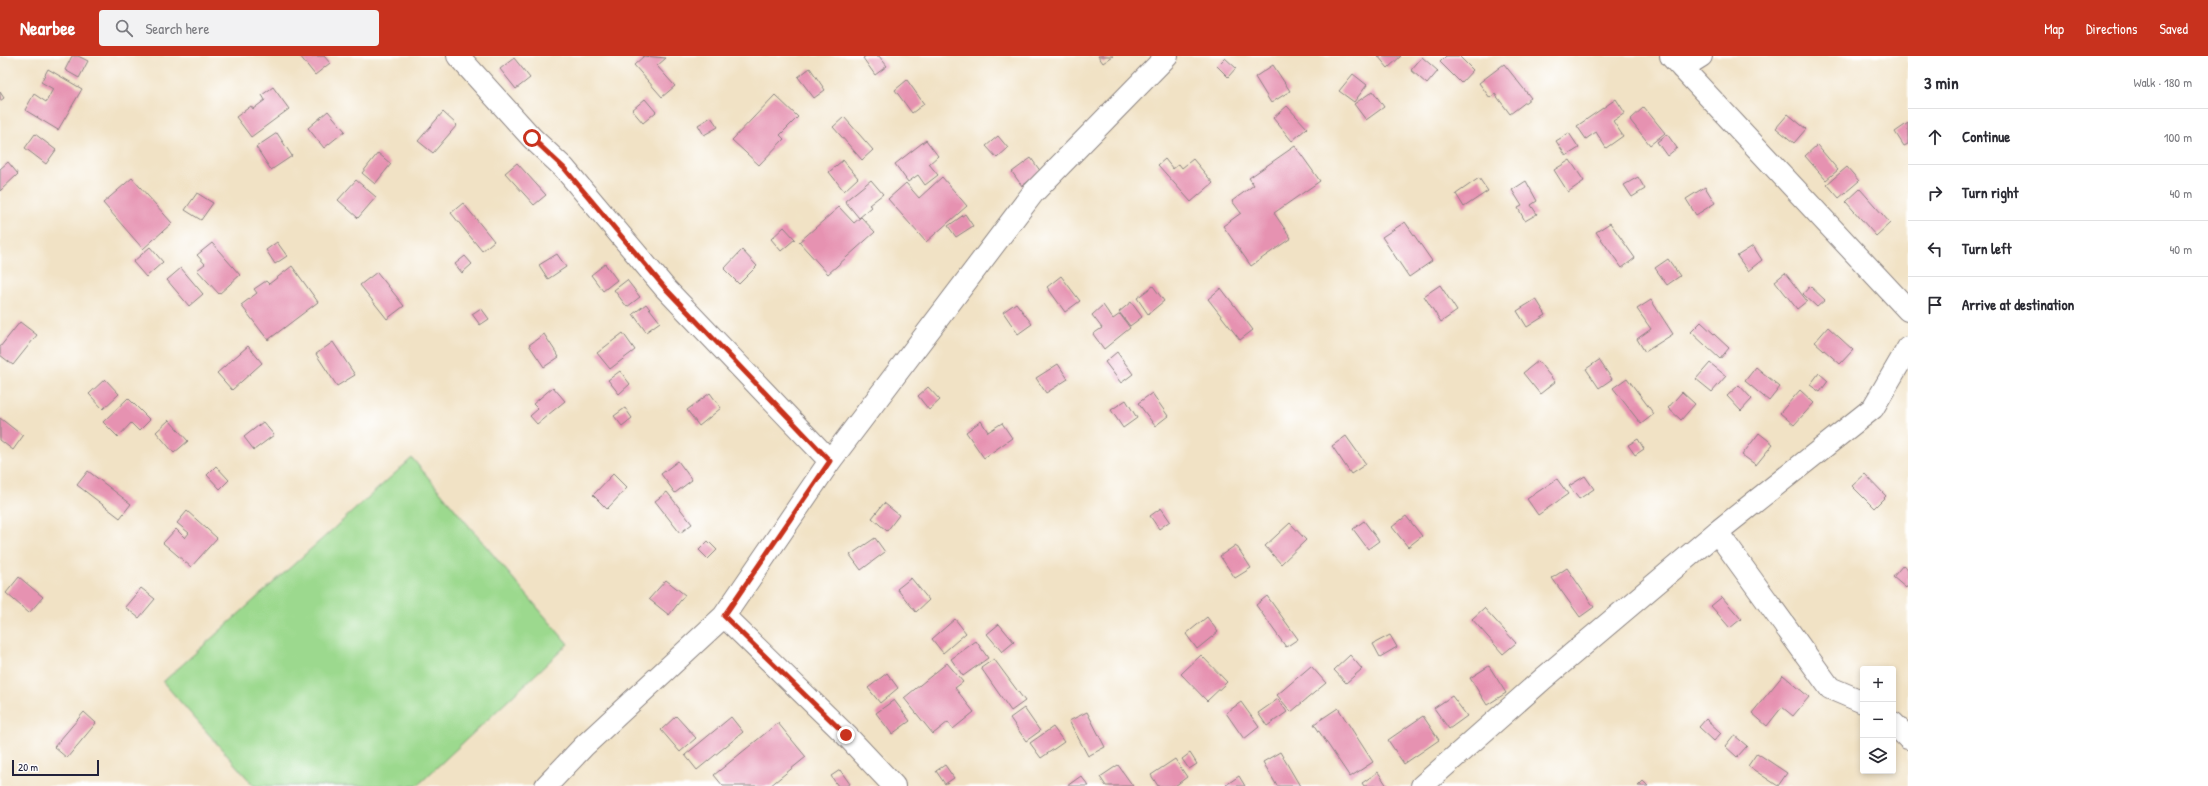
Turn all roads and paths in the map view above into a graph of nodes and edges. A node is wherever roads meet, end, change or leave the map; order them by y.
1 (458, 56) edge
2 (1167, 56) edge
3 (1701, 56) edge
4 (1676, 62) edge
5 (1908, 310) edge
6 (1908, 348) edge
7 (830, 461) junction
8 (1717, 532) junction
9 (724, 616) junction
10 (1860, 701) edge
11 (1896, 725) edge
12 (1908, 738) edge
13 (546, 786) edge
14 (894, 786) edge
15 (1422, 786) edge

1 - 7 street
2 - 7 street
3 - 4 street
4 - 5 street
6 - 8 street
7 - 9 street
8 - 10 street
8 - 15 street
9 - 13 street
9 - 14 street
11 - 12 street

